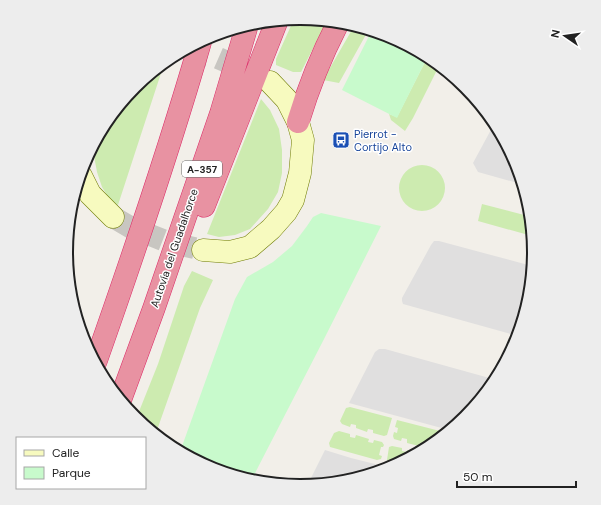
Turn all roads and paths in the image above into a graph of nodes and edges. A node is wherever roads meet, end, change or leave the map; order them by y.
1 (275, 27) edge
2 (335, 28) edge
3 (245, 32) edge
4 (198, 49) edge
5 (270, 82) tunnel mouth
6 (298, 122) junction
7 (84, 182) edge
8 (113, 217) tunnel mouth
9 (203, 250) tunnel mouth
10 (154, 308) junction
11 (98, 356) edge
12 (122, 394) edge

1 - 10 highway
2 - 6 highway
3 - 10 highway, Autovía del Guadalhorce / A-357
4 - 11 highway
5 - 6 street
6 - 9 street
7 - 8 street
10 - 12 highway, Autovía del Guadalhorce / A-357

